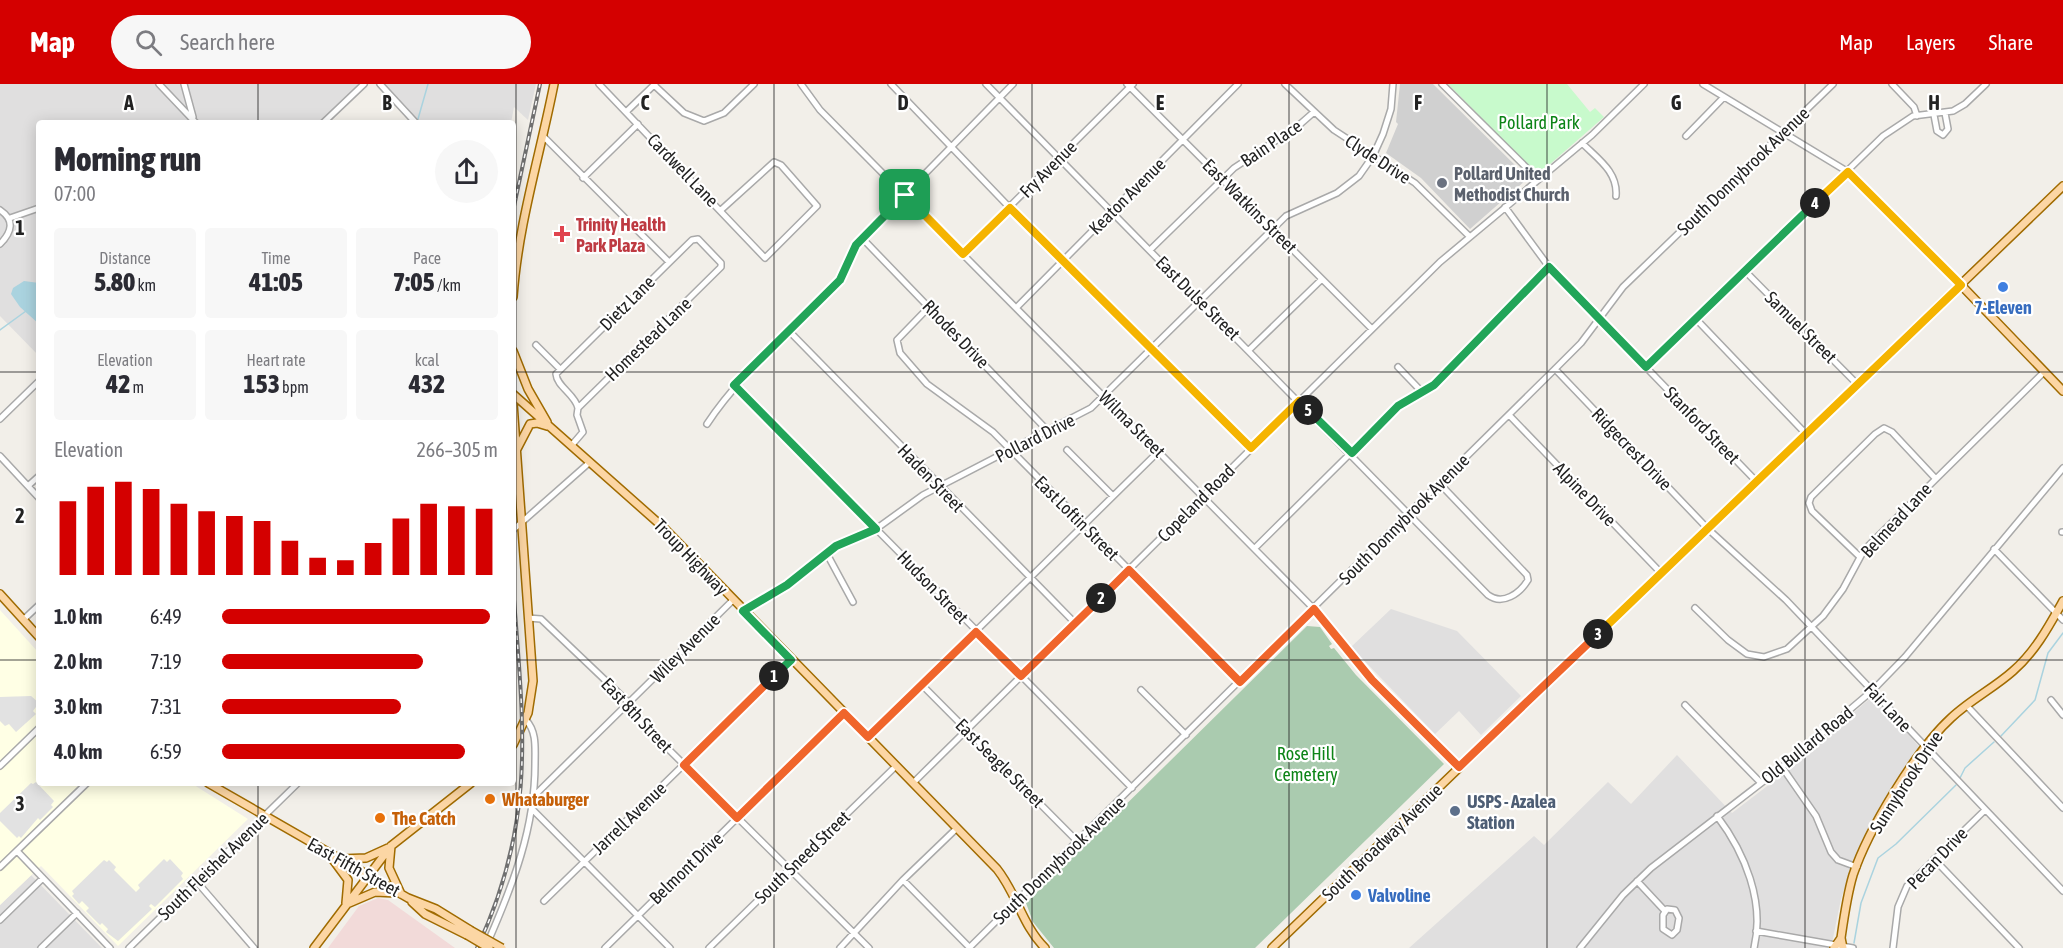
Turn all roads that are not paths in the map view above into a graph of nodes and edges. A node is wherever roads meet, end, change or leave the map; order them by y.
1 (159, 84) edge
2 (184, 84) edge
3 (364, 84) edge
4 (380, 84) edge
5 (554, 84) edge
6 (599, 84) edge
7 (754, 84) edge
8 (801, 84) edge
9 (892, 84) edge
10 (986, 84) edge
11 (1013, 84) edge
12 (1238, 84) edge
13 (1285, 84) edge
14 (1392, 84) edge
15 (1442, 84) edge
16 (1644, 84) edge
17 (1702, 84) edge
18 (1833, 84) edge
19 (1892, 84) edge
20 (1986, 84) edge
21 (655, 85) edge
22 (1130, 85) edge
23 (1724, 97) junction
24 (999, 98) junction
25 (626, 112) junction
26 (1314, 112) junction
27 (1945, 113) junction
28 (1934, 115) junction
29 (1917, 116) junction
30 (193, 120) edge
31 (194, 120) edge
32 (326, 120) edge
33 (413, 120) edge
34 (638, 124) junction
35 (1783, 132) junction
36 (1686, 136) dead end
37 (544, 137) junction
38 (1183, 139) junction
39 (1582, 143) junction
40 (951, 147) junction
41 (1373, 156) junction
42 (1059, 158) junction
43 (1848, 172) junction
44 (583, 178) junction
45 (1538, 179) junction
46 (1222, 180) junction
47 (2063, 186) edge
48 (905, 195) junction
49 (1616, 196) dead end
50 (1504, 207) junction
51 (1010, 208) junction
52 (36, 209) edge
53 (0, 210) edge
54 (721, 210) junction
55 (1112, 212) junction
56 (10, 218) junction
57 (1272, 228) junction
58 (1470, 236) junction
59 (862, 238) junction
60 (696, 239) joint
61 (0, 244) edge
62 (1150, 250) junction
63 (963, 254) junction
64 (1063, 261) junction
65 (669, 262) junction
66 (1549, 267) junction
67 (1745, 271) junction
68 (516, 277) edge
69 (1322, 279) junction
70 (1961, 285) junction
71 (1200, 300) junction
72 (929, 307) junction
73 (1017, 307) junction
74 (1599, 318) junction
75 (1696, 319) junction
76 (1372, 329) junction
77 (789, 331) junction
78 (536, 345) dead end
79 (1151, 348) junction
80 (1249, 350) junction
81 (516, 359) edge
82 (1398, 367) dead end
83 (1646, 367) junction
84 (560, 369) junction
85 (1556, 369) junction
86 (2044, 372) junction
87 (36, 384) edge
88 (1857, 384) junction
89 (734, 385) junction
90 (2063, 391) edge
91 (1423, 393) junction
92 (1105, 396) junction
93 (516, 397) edge
94 (1299, 401) junction
95 (578, 408) junction
96 (1509, 416) junction
97 (0, 419) edge
98 (708, 424) dead end
99 (549, 427) junction
100 (1048, 431) junction
101 (1806, 434) junction
102 (571, 446) junction
103 (1251, 448) junction
104 (1010, 450) junction
105 (1067, 450) dead end
106 (1159, 451) junction
107 (516, 452) joint
108 (1352, 453) junction
109 (0, 456) edge
110 (590, 462) junction
111 (2063, 468) edge
112 (1935, 478) junction
113 (36, 479) edge
114 (1757, 482) junction
115 (1440, 484) junction
116 (28, 486) junction
117 (939, 486) junction
118 (36, 495) edge
119 (1113, 496) junction
120 (1204, 496) junction
121 (1409, 513) junction
122 (521, 521) junction
123 (1085, 524) junction
124 (516, 527) edge
125 (876, 529) junction
126 (1708, 529) junction
127 (1255, 548) junction
128 (1994, 549) junction
129 (827, 554) junction
130 (1860, 557) junction
131 (1129, 570) junction
132 (1661, 573) junction
133 (1030, 578) junction
134 (0, 594) edge
135 (733, 600) junction
136 (2063, 601) edge
137 (853, 602) dead end
138 (36, 608) edge
139 (1695, 608) dead end
140 (1314, 609) junction
141 (743, 611) junction
142 (2056, 614) junction
143 (528, 618) junction
144 (23, 620) junction
145 (2063, 620) edge
146 (1075, 623) junction
147 (1811, 627) junction
148 (976, 632) junction
149 (36, 634) edge
150 (791, 660) junction
151 (1021, 676) junction
152 (1240, 682) junction
153 (922, 685) junction
154 (1141, 690) dead end
155 (1873, 690) junction
156 (2051, 700) dead end
157 (627, 705) junction
158 (1685, 705) dead end
159 (1966, 705) junction
160 (844, 713) junction
161 (2063, 715) edge
162 (526, 720) junction
163 (967, 730) junction
164 (36, 731) edge
165 (1186, 735) junction
166 (868, 737) junction
167 (516, 738) edge
168 (1926, 747) junction
169 (684, 765) junction
170 (0, 766) edge
171 (896, 766) junction
172 (1459, 767) junction
173 (1782, 767) junction
174 (1760, 782) junction
175 (913, 783) junction
176 (84, 786) edge
177 (213, 786) edge
178 (295, 786) edge
179 (467, 786) edge
180 (1132, 788) junction
181 (534, 796) junction
182 (2063, 808) edge
183 (532, 809) junction
184 (1985, 810) junction
185 (1717, 816) junction
186 (264, 817) junction
187 (737, 818) junction
188 (957, 828) junction
189 (1078, 842) junction
190 (391, 846) junction
191 (17, 850) junction
192 (329, 853) junction
193 (339, 859) junction
194 (1934, 859) junction
195 (584, 863) junction
196 (0, 867) edge
197 (1857, 867) junction
198 (789, 871) junction
199 (367, 875) junction
200 (43, 878) junction
201 (903, 880) junction
202 (1637, 881) junction
203 (197, 882) junction
204 (2063, 891) edge
205 (401, 894) junction
206 (1017, 901) junction
207 (544, 902) dead end
208 (345, 906) junction
209 (1665, 911) junction
210 (77, 913) junction
211 (637, 915) junction
212 (0, 920) edge
213 (1756, 931) junction
214 (468, 933) junction
215 (855, 934) junction
216 (1839, 947) edge
217 (41, 948) edge
218 (110, 948) edge
219 (129, 948) edge
220 (254, 948) edge
221 (314, 948) edge
222 (487, 948) edge
223 (502, 948) edge
224 (606, 948) edge
225 (670, 948) edge
226 (709, 948) edge
227 (840, 948) edge
228 (869, 948) edge
229 (970, 948) edge
230 (1045, 948) edge
231 (1272, 948) edge
232 (1580, 948) edge
233 (1754, 948) edge
234 (1853, 948) edge
235 (1893, 948) edge
236 (2019, 948) edge

1 - 30 street
2 - 31 street
3 - 32 street
4 - 33 street
5 - 37 main road
6 - 25 street, Cardwell Lane
7 - 21 street
8 - 48 street, Wilma Street
9 - 40 street
10 - 24 street, East Dulse Street
11 - 24 street
12 - 38 street, Keaton Avenue
13 - 26 street, Clyde Drive
14 - 41 street, Pollard Drive
15 - 45 street
16 - 39 street, Copeland Road
17 - 23 street
18 - 35 street, South Donnybrook Avenue
19 - 29 street
20 - 27 street
21 - 25 street
22 - 38 street, East Watkins Street
22 - 42 street, Fry Avenue
23 - 35 street
23 - 36 street
24 - 40 street
24 - 42 street, East Dulse Street
25 - 34 street, Cardwell Lane
26 - 41 street, Clyde Drive
26 - 46 street, Bain Place
27 - 28 street
27 - 28 street
28 - 29 street
29 - 43 street
34 - 44 street
34 - 54 street, Cardwell Lane
35 - 43 street
35 - 74 street, South Donnybrook Avenue
37 - 44 street
37 - 68 main road
38 - 46 street, East Watkins Street
38 - 55 street, Keaton Avenue
39 - 45 street, Copeland Road
39 - 49 street
40 - 48 street
40 - 51 street
41 - 57 street, Pollard Drive
41 - 58 street, Clyde Drive
42 - 51 street, Fry Avenue
42 - 55 street, East Dulse Street
43 - 67 street
43 - 70 street
44 - 65 street
45 - 50 street, Copeland Road
46 - 57 street, East Watkins Street
46 - 62 street, Bain Place
47 - 70 main road, South Broadway Avenue
48 - 59 street
48 - 63 street, Wilma Street
50 - 58 street, Copeland Road
50 - 66 street, Stanford Street
51 - 63 street, Fry Avenue
51 - 64 street
52 - 56 street
53 - 56 street
54 - 54 street, Cardwell Lane
55 - 62 street, East Dulse Street
55 - 64 street, Keaton Avenue
56 - 61 street
57 - 69 street, East Watkins Street
57 - 71 street, Pollard Drive
58 - 76 street, Copeland Road
59 - 72 street, Rhodes Drive
59 - 77 street
60 - 65 street, Dietz Lane
60 - 95 street, Homestead Lane
62 - 71 street, East Dulse Street
63 - 73 street, Wilma Street
64 - 73 street, Keaton Avenue
64 - 79 street
65 - 84 street, Dietz Lane
66 - 74 street, Stanford Street
66 - 91 street
67 - 75 street
67 - 88 street, Samuel Street
69 - 76 street, East Watkins Street
69 - 80 street
70 - 86 main road
70 - 88 main road, South Broadway Avenue
71 - 79 street, Pollard Drive
71 - 80 street, East Dulse Street
72 - 100 street, Rhodes Drive
72 - 104 street, East Loftin Street
73 - 92 street, Wilma Street
74 - 83 street, Stanford Street
74 - 85 street, South Donnybrook Avenue
75 - 83 street
75 - 101 street
76 - 94 street, Copeland Road
77 - 89 street
77 - 117 street, Haden Street
78 - 84 street
79 - 92 street, Pollard Drive
79 - 103 street
80 - 94 street, East Dulse Street
81 - 99 main road
82 - 91 street
83 - 114 street, Stanford Street
84 - 95 street
85 - 96 street, South Donnybrook Avenue
85 - 126 street, Ridgecrest Drive
86 - 90 main road
86 - 112 street, Belmead Lane
87 - 97 street
88 - 101 main road, South Broadway Avenue
89 - 98 street
89 - 125 street, Hudson Street
91 - 108 street
92 - 100 street, Pollard Drive
92 - 106 street, Wilma Street
93 - 99 main road, Troup Highway
94 - 103 street, Copeland Road
94 - 108 street, East Dulse Street
95 - 102 street
96 - 115 street, South Donnybrook Avenue
96 - 132 street, Alpine Drive
99 - 102 main road, Troup Highway
99 - 107 main road
100 - 104 street, Pollard Drive
101 - 114 main road, South Broadway Avenue
102 - 110 main road, Troup Highway
103 - 120 street, Copeland Road
104 - 117 street, Pollard Drive
104 - 123 street, East Loftin Street
105 - 119 street
106 - 119 street
106 - 120 street, Wilma Street
107 - 122 main road
108 - 121 street, East Dulse Street
108 - 127 street
109 - 116 street
110 - 122 street
110 - 135 main road, Troup Highway
111 - 128 street, Old Bullard Road
112 - 130 street, Belmead Lane
112 - 130 street
113 - 116 street
114 - 126 main road, South Broadway Avenue
115 - 121 street, South Donnybrook Avenue
115 - 121 street, East Dulse Street
116 - 118 street
117 - 125 street, Pollard Drive
117 - 133 street, Haden Street
119 - 123 street
120 - 127 street, Wilma Street
120 - 131 street, Copeland Road
121 - 140 street, South Donnybrook Avenue
122 - 124 street
122 - 143 main road
123 - 131 street, East Loftin Street
123 - 133 street
125 - 129 street, Pollard Drive
125 - 148 street, Hudson Street
126 - 132 main road, South Broadway Avenue
126 - 147 street, Fair Lane
127 - 140 street, Wilma Street
128 - 142 street
128 - 155 street, Old Bullard Road
129 - 137 street
129 - 141 street, Pollard Drive
130 - 147 street, Belmead Lane
131 - 146 street, Copeland Road
131 - 152 street, East Loftin Street
132 - 172 main road, South Broadway Avenue
133 - 146 street, Haden Street
133 - 148 street
134 - 144 main road
135 - 141 main road, Troup Highway
135 - 157 street, Wiley Avenue
136 - 142 main road, Sunnybrook Drive
138 - 144 street
139 - 147 street, Belmead Lane
140 - 152 street, South Donnybrook Avenue
140 - 172 street, Wilma Street
141 - 150 main road, Troup Highway
142 - 145 street
142 - 159 main road, Sunnybrook Drive
143 - 157 street, East 8th Street
143 - 162 main road
144 - 149 main road
146 - 151 street, Copeland Road
147 - 155 street, Fair Lane
148 - 151 street, Hudson Street
148 - 153 street
150 - 160 main road, Troup Highway
150 - 169 street, Jarrell Avenue
151 - 163 street, Copeland Road
151 - 180 street, Hudson Street
152 - 165 street, South Donnybrook Avenue
153 - 163 street, East Seagle Street
153 - 166 street
154 - 165 street
155 - 168 street, Fair Lane
155 - 173 street, Old Bullard Road
156 - 161 street
157 - 169 street, East 8th Street
157 - 181 street, Wiley Avenue
158 - 174 street
159 - 168 main road, Sunnybrook Drive
159 - 182 street
160 - 166 main road, Troup Highway
160 - 187 street, Belmont Drive
162 - 167 main road
162 - 181 street
163 - 175 street, Copeland Road
163 - 189 street, East Seagle Street
164 - 170 street
165 - 180 street, South Donnybrook Avenue
166 - 171 main road, Troup Highway
168 - 184 street, Fair Lane
168 - 197 main road, Sunnybrook Drive
169 - 187 street, East 8th Street
169 - 195 street, Jarrell Avenue
171 - 175 main road, Troup Highway
171 - 198 street, South Sneed Street
172 - 231 main road, South Broadway Avenue
173 - 174 street, Old Bullard Road
173 - 197 street
174 - 185 street, Old Bullard Road
175 - 188 main road, Troup Highway
176 - 191 street
177 - 186 main road, East Fifth Street
178 - 186 street, South Fleishel Avenue
179 - 190 main road
180 - 189 street, South Donnybrook Avenue
181 - 183 street
183 - 195 street
183 - 222 street
184 - 194 street, Pecan Drive
184 - 204 street, Fair Lane
185 - 202 street, Old Bullard Road
185 - 213 street
186 - 192 main road, East Fifth Street
186 - 203 street, South Fleishel Avenue
187 - 198 street, East 8th Street
187 - 211 street, Belmont Drive
188 - 201 street
188 - 206 main road, Troup Highway
189 - 206 street, South Donnybrook Avenue
190 - 193 main road
190 - 199 main road
190 - 205 main road
191 - 196 street
191 - 200 street
192 - 193 main road, East Fifth Street
192 - 208 main road
193 - 199 main road, East Fifth Street
194 - 235 street, Pecan Drive
194 - 236 street
195 - 207 street, Jarrell Avenue
195 - 211 street
197 - 216 main road, Sunnybrook Drive
198 - 215 street, East 8th Street
198 - 226 street, South Sneed Street
199 - 205 main road, East Fifth Street
199 - 208 main road
200 - 210 street
200 - 212 street
201 - 215 street
201 - 229 street
202 - 209 street
202 - 232 street, Old Bullard Road
203 - 219 street, South Fleishel Avenue
203 - 220 street
205 - 208 main road
205 - 214 main road, East Fifth Street
206 - 229 street, South Donnybrook Avenue
206 - 230 main road, Troup Highway
208 - 221 main road
209 - 209 street
210 - 217 street
210 - 218 street
211 - 224 street, Belmont Drive
211 - 225 street
213 - 216 street
213 - 233 street
214 - 222 main road, bridge
214 - 223 main road, bridge
215 - 227 street
215 - 228 street, East 8th Street
216 - 234 street

